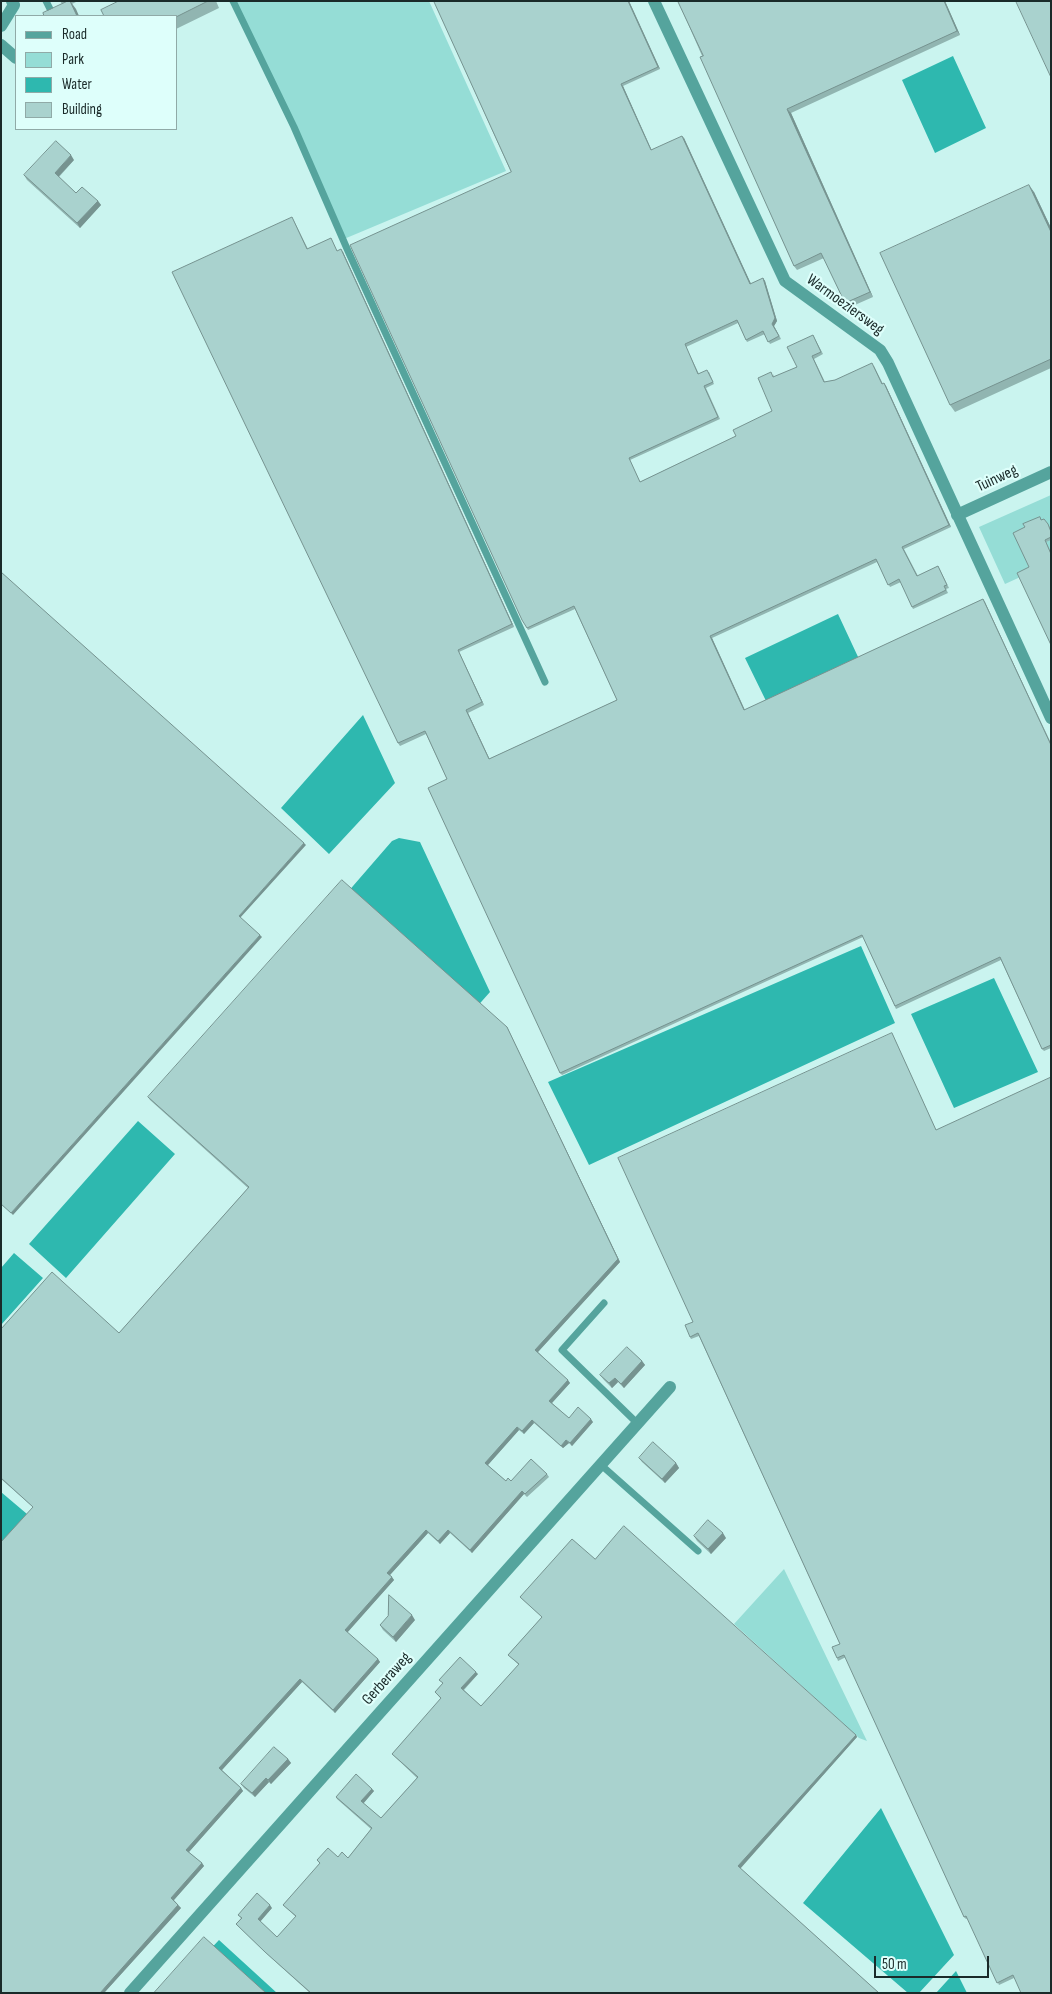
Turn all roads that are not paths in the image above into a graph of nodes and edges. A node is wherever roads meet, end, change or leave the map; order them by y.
1 (12, 1) edge
2 (46, 1) edge
3 (233, 1) edge
4 (654, 1) edge
5 (51, 11) edge
6 (1, 26) edge
7 (1, 45) edge
8 (15, 57) edge
9 (1051, 472) edge
10 (957, 515) junction
11 (544, 682) dead end
12 (1051, 718) edge
13 (604, 1303) dead end
14 (670, 1388) dead end
15 (637, 1423) junction
16 (600, 1464) junction
17 (698, 1550) edge
18 (130, 1993) edge

1 - 6 street
2 - 5 lane
3 - 11 lane
4 - 10 street, Warmoeziersweg
7 - 8 street
9 - 10 street, Tuinweg
10 - 12 street, Warmoeziersweg
13 - 15 lane
14 - 15 street, Gerberaweg
15 - 16 street, Gerberaweg
16 - 17 lane
16 - 18 street, Gerberaweg

